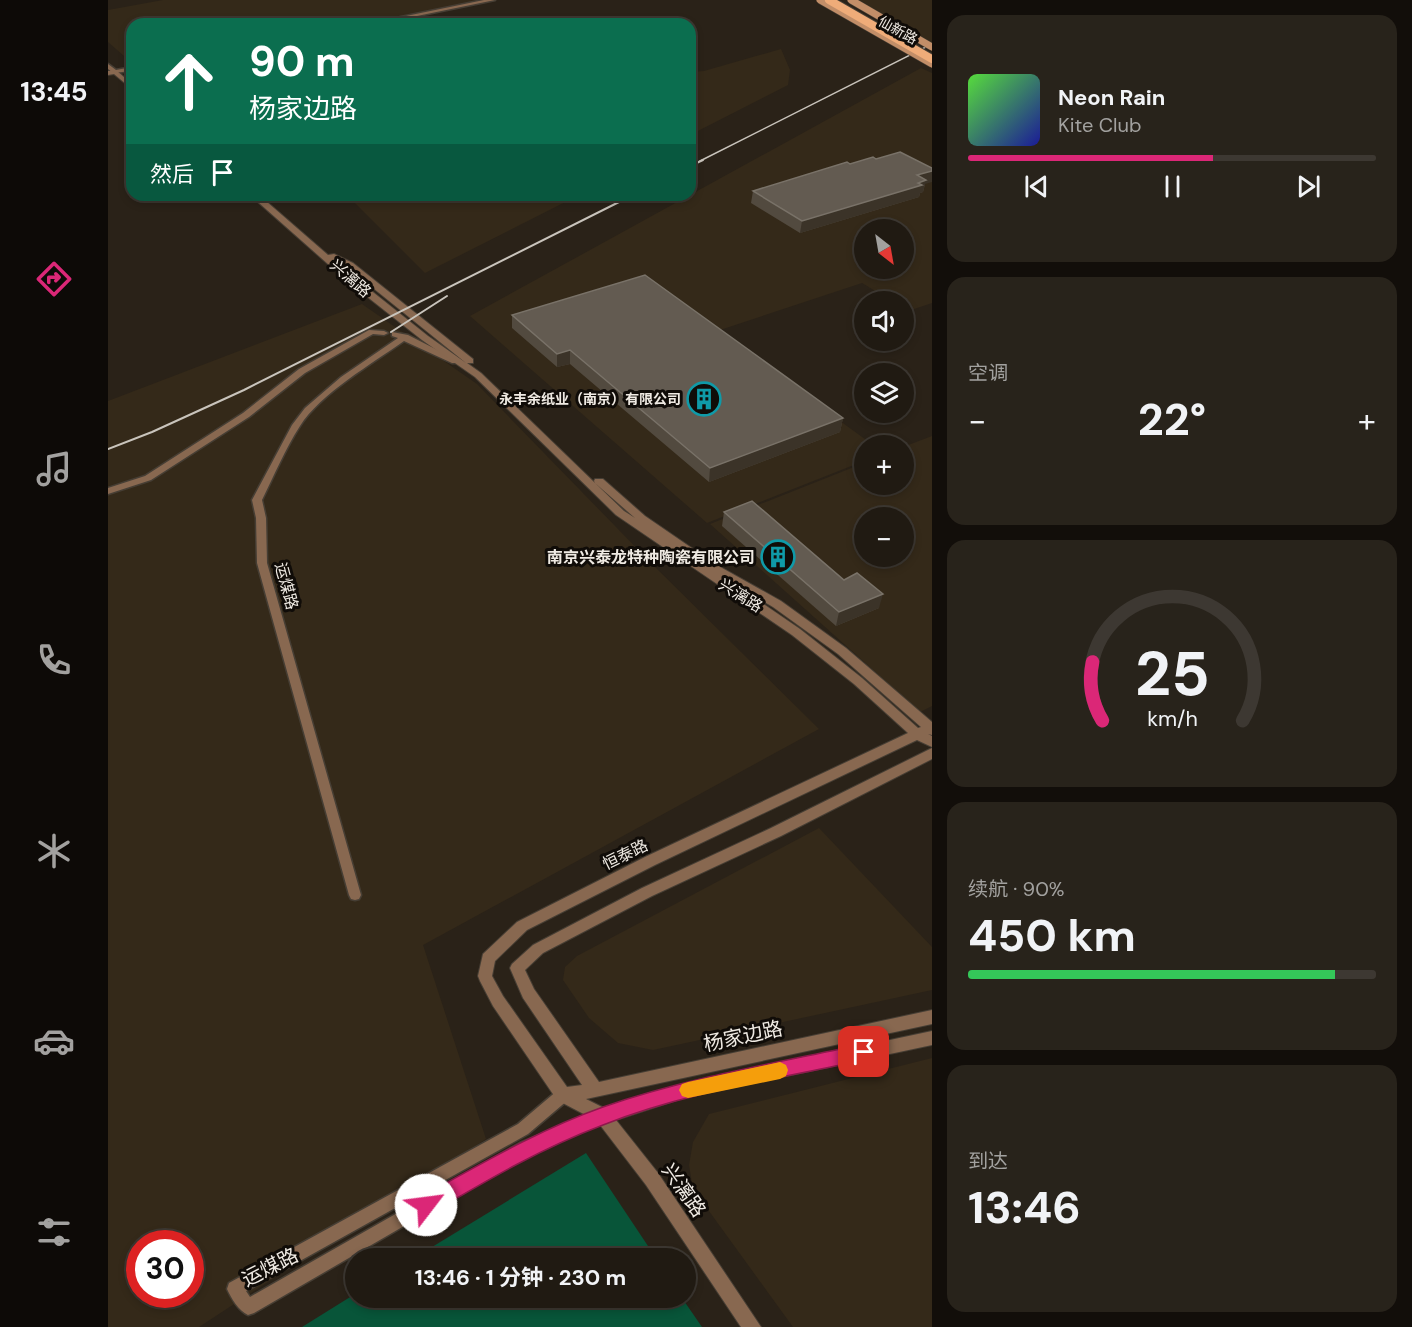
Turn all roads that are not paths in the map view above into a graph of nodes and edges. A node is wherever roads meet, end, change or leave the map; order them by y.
1 (492, 0) edge
2 (820, 0) edge
3 (829, 0) edge
4 (840, 0) edge
5 (851, 0) edge
6 (400, 18) edge
7 (932, 47) edge
8 (932, 52) edge
9 (932, 59) edge
10 (932, 64) edge
11 (108, 66) edge
12 (114, 74) edge
13 (108, 78) edge
14 (261, 201) edge
15 (321, 252) junction
16 (384, 333) dead end
17 (461, 363) junction
18 (108, 491) edge
19 (931, 728) edge
20 (917, 734) junction
21 (932, 742) edge
22 (932, 753) edge
23 (355, 895) dead end
24 (932, 1017) edge
25 (932, 1038) edge
26 (595, 1090) junction
27 (563, 1095) junction
28 (603, 1116) junction
29 (752, 1327) edge

1 - 6 street
2 - 10 main road, 仙新路, bridge
3 - 9 main road, bridge
4 - 8 main road, 仙新路
5 - 7 main road, 仙新路, bridge
11 - 12 street
12 - 13 street
14 - 15 street
15 - 17 street, 兴漓路
15 - 19 street, 兴漓路
16 - 18 street
17 - 20 street, 兴漓路
17 - 23 street, 运煤路
19 - 20 street, 恒泰路
20 - 21 street, 兴漓路
20 - 27 street, 恒泰路
22 - 26 street
24 - 26 street, 杨家边路
25 - 28 street
26 - 27 street, 杨家边路
27 - 28 street, 兴漓路
27 - 28 street, 运煤路
28 - 29 street, 兴漓路

